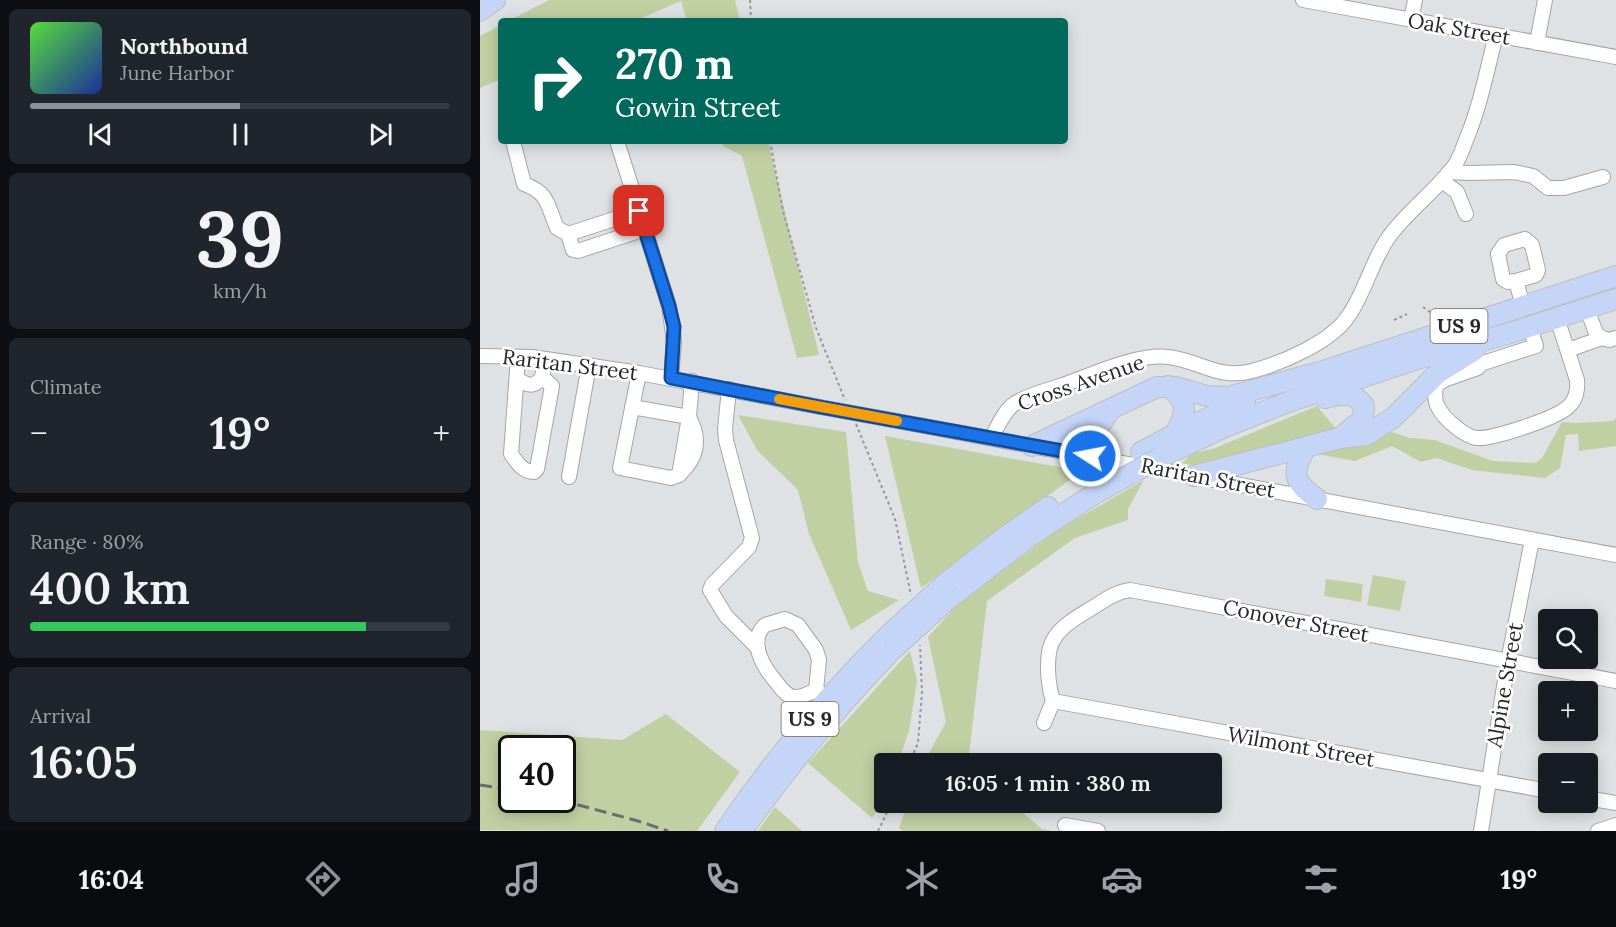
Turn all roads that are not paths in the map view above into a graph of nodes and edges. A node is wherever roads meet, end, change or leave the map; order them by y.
1 (489, 0) edge
2 (495, 0) edge
3 (1303, 0) edge
4 (1414, 0) edge
5 (1545, 0) edge
6 (480, 4) edge
7 (480, 11) edge
8 (1411, 20) junction
9 (1496, 35) junction
10 (1537, 43) junction
11 (1616, 57) edge
12 (514, 144) edge
13 (618, 144) edge
14 (1446, 176) junction
15 (1603, 177) dead end
16 (639, 211) junction
17 (1466, 214) dead end
18 (645, 229) junction
19 (568, 234) junction
20 (1616, 276) edge
21 (1516, 281) dead end
22 (1616, 299) edge
23 (1523, 306) junction
24 (1587, 309) junction
25 (1557, 318) junction
26 (1530, 327) junction
27 (1510, 333) junction
28 (1609, 338) edge
29 (1568, 350) junction
30 (480, 356) edge
31 (518, 357) junction
32 (1475, 358) junction
33 (544, 359) junction
34 (589, 365) junction
35 (639, 373) junction
36 (1441, 376) junction
37 (542, 377) junction
38 (1302, 377) junction
39 (517, 378) junction
40 (671, 378) junction
41 (692, 381) junction
42 (1168, 386) junction
43 (729, 389) junction
44 (632, 407) junction
45 (1269, 409) junction
46 (1110, 410) junction
47 (689, 417) junction
48 (1084, 421) junction
49 (1175, 434) junction
50 (992, 438) junction
51 (1340, 438) junction
52 (1032, 446) junction
53 (1306, 447) junction
54 (1066, 451) junction
55 (1090, 456) junction
56 (1194, 476) junction
57 (569, 477) dead end
58 (1085, 492) junction
59 (1317, 499) junction
60 (1532, 540) junction
61 (1616, 555) edge
62 (891, 641) junction
63 (758, 648) junction
64 (1508, 661) junction
65 (1616, 681) edge
66 (821, 695) junction
67 (1053, 701) junction
68 (1044, 723) dead end
69 (1488, 781) junction
70 (1538, 789) edge
71 (1598, 800) edge
72 (1616, 803) edge
73 (744, 820) edge
74 (1065, 825) dead end
75 (1616, 825) edge
76 (725, 831) edge
77 (1098, 831) edge
78 (1480, 831) edge
79 (1598, 831) edge

1 - 6 highway
2 - 7 highway
3 - 8 street, Oak Street
4 - 8 street
5 - 10 street
8 - 9 street, Oak Street
9 - 10 street, Oak Street
9 - 14 street, Cross Avenue
10 - 11 street, Oak Street
12 - 19 street
13 - 16 street
14 - 15 street
14 - 17 street
14 - 50 street, Cross Avenue
16 - 18 street
16 - 19 street
18 - 19 street
18 - 40 street
20 - 23 highway, US 9
21 - 23 street
22 - 24 highway, US 9
23 - 38 highway, US 9
24 - 25 highway, US 9
24 - 28 street
25 - 26 highway, US 9
25 - 29 street
26 - 27 highway, US 9
26 - 32 street
27 - 32 highway
27 - 45 highway, US 9
28 - 29 street
29 - 36 street
30 - 31 street, Raritan Street
31 - 33 street, Raritan Street
31 - 39 street
32 - 36 highway
33 - 34 street, Raritan Street
33 - 37 street
34 - 35 street, Raritan Street
34 - 57 street
35 - 40 street, Raritan Street
35 - 44 street
36 - 51 highway
37 - 39 street
37 - 39 street
38 - 42 highway
38 - 49 highway, US 9
40 - 41 street, Raritan Street
41 - 43 street, Raritan Street
41 - 47 street
42 - 46 highway
42 - 49 highway
43 - 50 street, Raritan Street, bridge
43 - 63 street
44 - 47 street
44 - 47 street
45 - 51 highway
45 - 58 highway, US 9, bridge
46 - 48 highway
46 - 55 highway
48 - 52 highway
48 - 54 highway
49 - 58 highway, US 9
50 - 52 street, Raritan Street
51 - 53 highway
52 - 54 street, Raritan Street
53 - 56 highway
53 - 59 highway
54 - 55 street, Raritan Street
55 - 56 street, Raritan Street
56 - 59 street, Raritan Street
58 - 62 highway, US 9, bridge
59 - 60 street, Raritan Street
60 - 61 street, Raritan Street
60 - 64 street, Alpine Street
62 - 66 highway, US 9
62 - 73 highway, US 9
63 - 66 street
63 - 66 street
64 - 65 street, Conover Street
64 - 67 street, Conover Street
64 - 69 street, Alpine Street
66 - 73 highway, US 9
67 - 68 street
67 - 69 street, Wilmont Street
69 - 70 street, Wilmont Street
69 - 78 street, Alpine Street
71 - 72 street
73 - 76 highway, US 9
74 - 77 street
75 - 79 street

